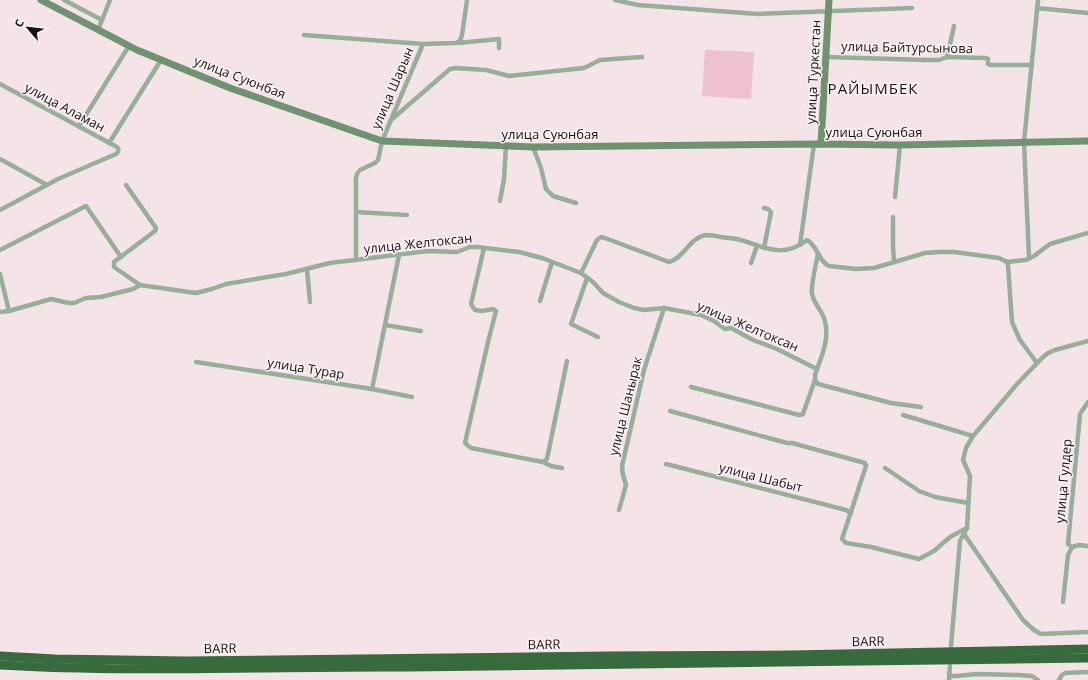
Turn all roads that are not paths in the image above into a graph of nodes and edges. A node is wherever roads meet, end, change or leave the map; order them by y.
1 (41, 0) edge
2 (64, 0) edge
3 (110, 0) edge
4 (467, 0) edge
5 (615, 0) edge
6 (829, 0) edge
7 (1038, 0) edge
8 (636, 2) edge
9 (912, 8) dead end
10 (1037, 8) junction
11 (828, 11) junction
12 (1088, 13) edge
13 (102, 20) junction
14 (954, 26) dead end
15 (98, 30) junction
16 (304, 35) dead end
17 (458, 43) junction
18 (423, 44) junction
19 (129, 46) junction
20 (499, 48) dead end
21 (642, 57) dead end
22 (826, 57) junction
23 (947, 57) junction
24 (161, 60) junction
25 (1032, 66) junction
26 (0, 84) edge
27 (391, 120) junction
28 (78, 126) junction
29 (382, 141) junction
30 (1088, 141) edge
31 (109, 142) junction
32 (1024, 142) junction
33 (817, 144) junction
34 (900, 145) junction
35 (506, 146) junction
36 (533, 147) junction
37 (0, 159) edge
38 (47, 185) junction
39 (126, 185) dead end
40 (895, 197) dead end
41 (500, 202) dead end
42 (576, 203) dead end
43 (764, 208) dead end
44 (0, 210) edge
45 (356, 212) junction
46 (407, 215) dead end
47 (893, 218) dead end
48 (1088, 233) edge
49 (800, 245) junction
50 (757, 246) junction
51 (484, 248) junction
52 (764, 248) junction
53 (0, 250) edge
54 (818, 254) junction
55 (399, 255) junction
56 (121, 257) junction
57 (1029, 258) junction
58 (356, 260) junction
59 (552, 262) junction
60 (894, 262) junction
61 (1007, 262) junction
62 (751, 263) dead end
63 (307, 269) junction
64 (580, 273) junction
65 (0, 274) edge
66 (588, 278) junction
67 (140, 285) junction
68 (540, 301) dead end
69 (310, 302) dead end
70 (664, 308) junction
71 (9, 311) junction
72 (0, 312) edge
73 (385, 325) junction
74 (421, 331) dead end
75 (598, 337) dead end
76 (1088, 341) edge
77 (196, 362) dead end
78 (567, 362) dead end
79 (1037, 363) junction
80 (817, 369) junction
81 (815, 380) junction
82 (691, 387) dead end
83 (372, 389) junction
84 (412, 397) dead end
85 (1088, 402) edge
86 (920, 407) dead end
87 (670, 411) dead end
88 (903, 415) dead end
89 (972, 436) junction
90 (544, 462) junction
91 (666, 464) dead end
92 (562, 468) dead end
93 (885, 468) dead end
94 (968, 503) junction
95 (618, 510) dead end
96 (851, 513) junction
97 (967, 528) junction
98 (964, 534) junction
99 (1088, 546) edge
100 (1072, 547) junction
101 (1063, 602) dead end
102 (1088, 632) edge
103 (951, 646) dead end
104 (1088, 649) edge
105 (0, 656) edge
106 (1088, 658) edge
107 (0, 664) edge
108 (950, 666) dead end
109 (1088, 672) edge
110 (949, 674) junction
111 (949, 680) edge
112 (1038, 680) edge
113 (1059, 680) edge

1 - 15 main road, улица Суюнбая
2 - 13 street
3 - 13 street
4 - 17 street
5 - 8 street
6 - 11 main road, улица Туркестан
7 - 10 street
8 - 11 street
9 - 11 street
10 - 12 street
10 - 25 street
11 - 22 main road, улица Туркестан
13 - 15 street
14 - 23 street
15 - 19 main road, улица Суюнбая
16 - 18 street
17 - 18 street
17 - 20 street
18 - 27 street, улица Шарын
19 - 24 main road, улица Суюнбая
19 - 28 street
21 - 27 street
22 - 23 street, улица Байтурсынова
22 - 33 main road, улица Туркестан
23 - 25 street, улица Байтурсынова
24 - 29 main road, улица Суюнбая
24 - 31 street
25 - 32 street
26 - 28 street, улица Аламан
27 - 29 street, улица Шарын
28 - 31 street, улица Аламан
29 - 35 main road, улица Суюнбая
29 - 45 street, улица Шарын
30 - 32 main road, улица Суюнбая
31 - 38 street, улица Аламан
32 - 34 main road, улица Суюнбая
32 - 57 street
33 - 34 main road, улица Суюнбая
33 - 36 main road, улица Суюнбая
33 - 49 street, улица Туркестан
34 - 40 street
35 - 36 main road, улица Суюнбая
35 - 41 street
36 - 42 street
37 - 38 street
38 - 44 street
39 - 56 street
43 - 52 street
45 - 46 street
45 - 58 street
47 - 60 street
48 - 57 street
49 - 52 street
49 - 54 street
50 - 52 street
50 - 62 street
50 - 64 street
51 - 55 street, улица Желтоксан
51 - 59 street, улица Желтоксан
51 - 90 street
53 - 56 street
54 - 60 street
54 - 80 street
55 - 58 street, улица Желтоксан
55 - 73 street
56 - 67 street
57 - 61 street
58 - 63 street, улица Желтоксан
59 - 64 street, улица Желтоксан
59 - 68 street
60 - 61 street
61 - 79 street
63 - 67 street, улица Желтоксан
63 - 69 street
64 - 66 street, улица Желтоксан
65 - 71 street
66 - 70 street, улица Желтоксан
66 - 75 street
67 - 71 street, улица Желтоксан
70 - 80 street, улица Желтоксан
70 - 95 street, улица Шанырак
71 - 72 street, улица Желтоксан
73 - 74 street
73 - 83 street
76 - 79 street
77 - 83 street, улица Турар
78 - 90 street
79 - 89 street
80 - 81 street
81 - 82 street
81 - 86 street
83 - 84 street, улица Турар
85 - 100 street, улица Гулдер
87 - 96 street
88 - 89 street
89 - 94 street
90 - 92 street
91 - 96 street, улица Шабыт
93 - 94 street
94 - 97 street
96 - 97 street
97 - 98 street
98 - 102 street
98 - 103 street
99 - 100 street
100 - 101 street
104 - 105 highway, BARR
106 - 107 highway, BARR
108 - 110 street
109 - 113 street
110 - 111 street
110 - 112 street

